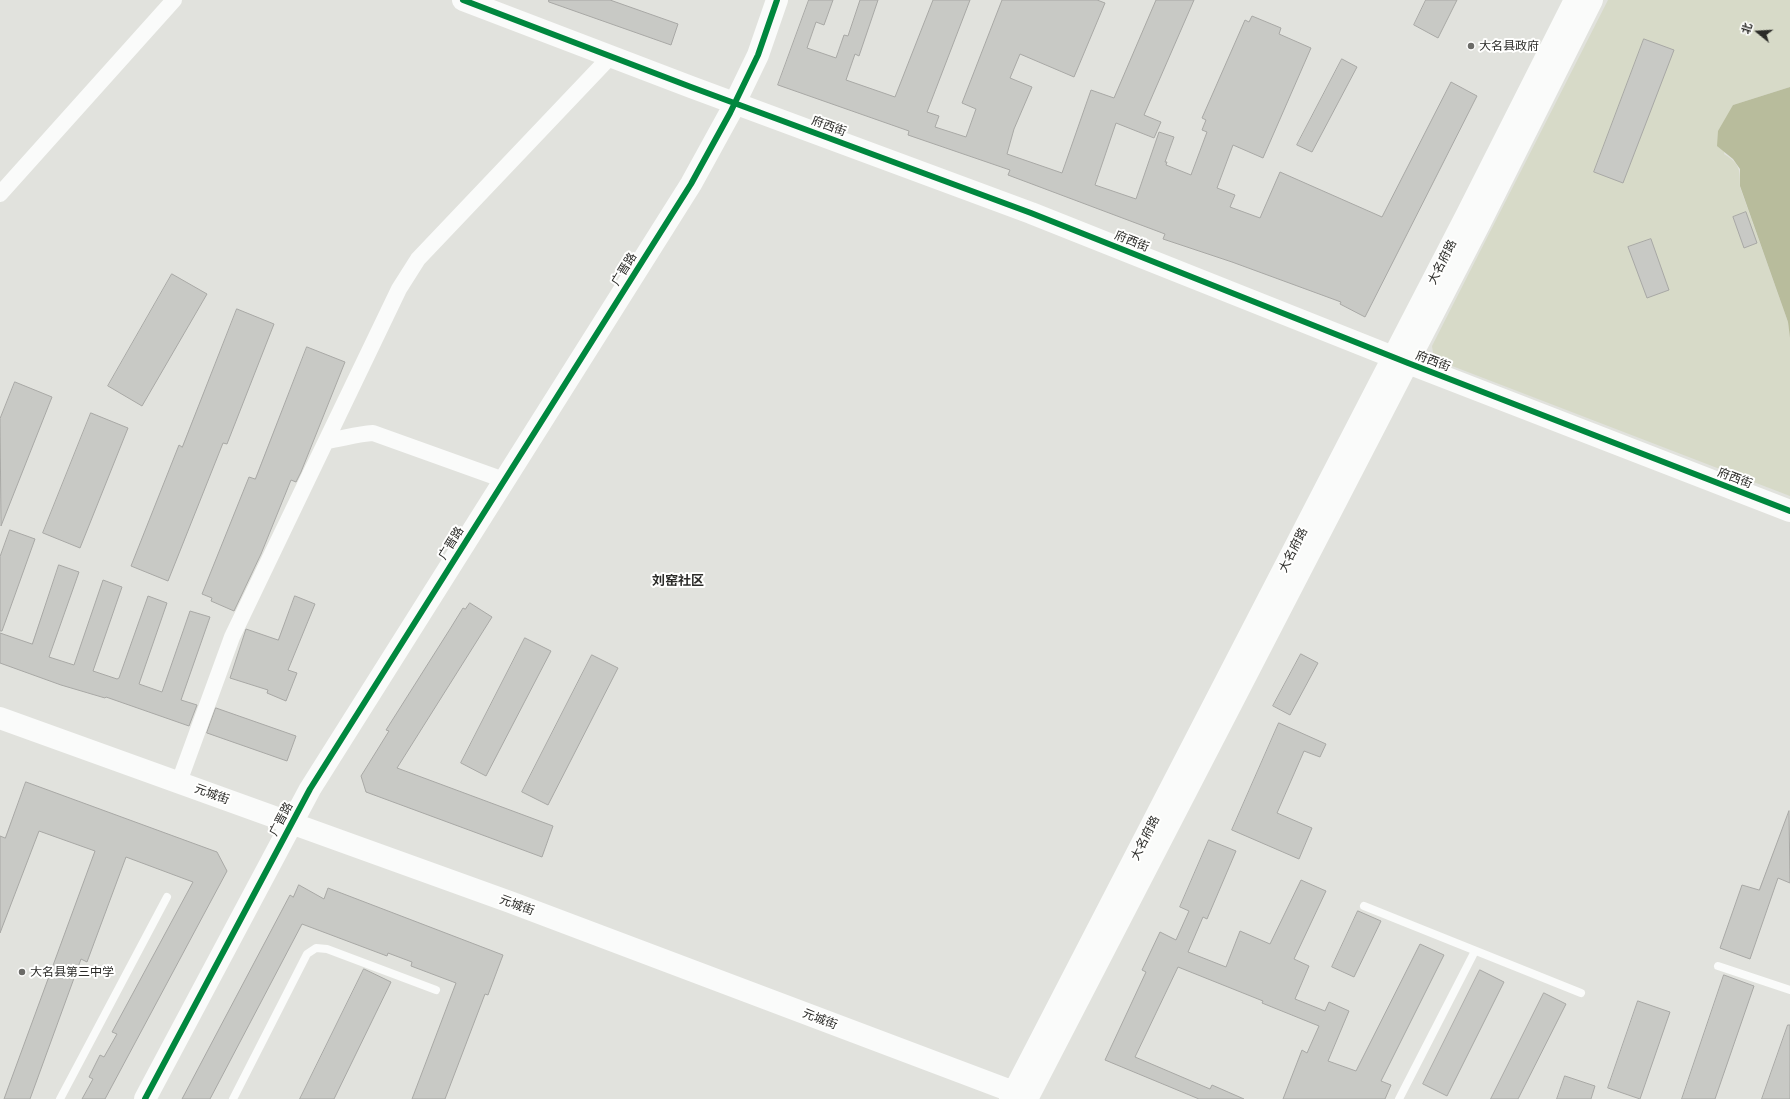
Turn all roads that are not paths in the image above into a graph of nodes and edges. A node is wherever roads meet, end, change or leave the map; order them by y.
1 (174, 0) edge
2 (463, 0) edge
3 (777, 0) edge
4 (1574, 0) edge
5 (1592, 0) edge
6 (611, 56) junction
7 (735, 103) junction
8 (0, 194) edge
9 (1400, 360) junction
10 (326, 441) junction
11 (504, 480) junction
12 (1790, 511) edge
13 (0, 718) edge
14 (179, 782) junction
15 (291, 823) junction
16 (168, 897) dead end
17 (1364, 906) dead end
18 (1475, 951) junction
19 (1718, 966) dead end
20 (436, 990) dead end
21 (1790, 990) edge
22 (1581, 993) dead end
23 (1022, 1097) edge
24 (60, 1099) edge
25 (145, 1099) edge
26 (233, 1099) edge
27 (1399, 1099) edge

1 - 8 street
2 - 6 street, 府西街
3 - 7 street, 广晋路
4 - 9 street, 大名府路
5 - 9 street, 大名府路
6 - 7 street, 府西街
6 - 10 street
7 - 9 street, 府西街
7 - 11 street, 广晋路
9 - 12 street, 府西街
9 - 23 street, 大名府路
10 - 11 street
10 - 14 street
11 - 15 street, 广晋路
13 - 14 street, 元城街
14 - 15 street, 元城街
15 - 23 street, 元城街
15 - 25 street, 广晋路
16 - 24 lane
17 - 18 lane
18 - 22 lane
18 - 27 lane
19 - 21 lane
20 - 26 lane

